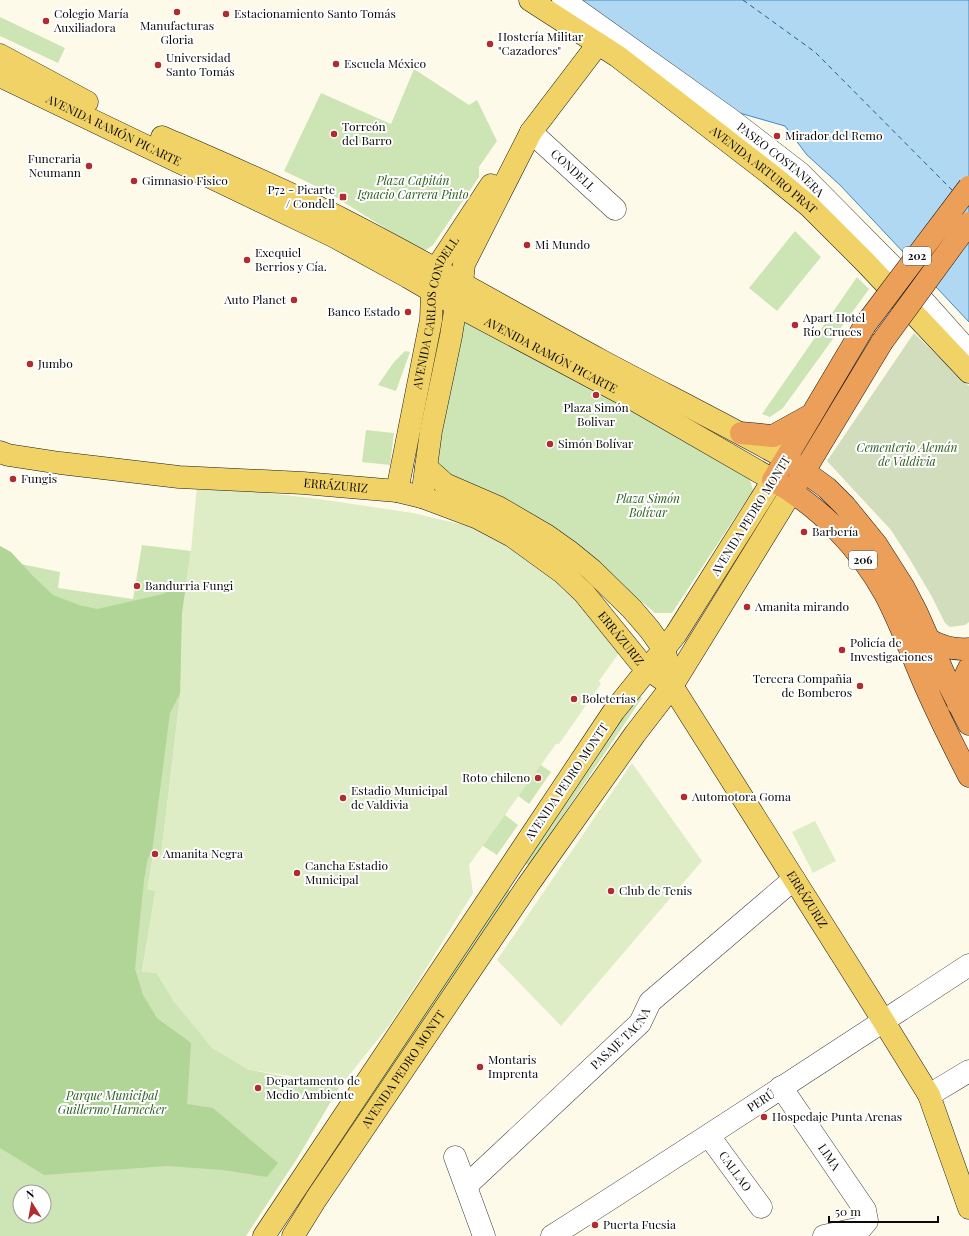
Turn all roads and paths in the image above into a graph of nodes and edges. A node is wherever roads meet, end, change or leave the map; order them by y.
1 (530, 0) edge
2 (563, 0) edge
3 (598, 44) junction
4 (0, 55) edge
5 (0, 76) edge
6 (531, 132) junction
7 (518, 155) junction
8 (969, 188) edge
9 (615, 209) dead end
10 (969, 223) edge
11 (437, 270) junction
12 (462, 283) junction
13 (432, 291) junction
14 (456, 305) junction
15 (969, 352) edge
16 (969, 372) edge
17 (812, 415) junction
18 (741, 433) junction
19 (0, 452) edge
20 (786, 459) junction
21 (426, 468) junction
22 (805, 471) junction
23 (773, 480) junction
24 (792, 491) junction
25 (397, 492) junction
26 (422, 497) junction
27 (928, 639) junction
28 (671, 641) junction
29 (969, 649) edge
30 (969, 658) edge
31 (969, 668) edge
32 (648, 670) junction
33 (948, 683) junction
34 (672, 686) junction
35 (958, 704) junction
36 (942, 724) junction
37 (969, 724) edge
38 (969, 776) edge
39 (509, 870) junction
40 (794, 878) junction
41 (528, 885) junction
42 (969, 965) edge
43 (883, 1021) junction
44 (969, 1071) edge
45 (781, 1087) junction
46 (929, 1096) junction
47 (709, 1136) junction
48 (455, 1157) dead end
49 (466, 1186) junction
50 (297, 1187) junction
51 (316, 1199) junction
52 (761, 1207) dead end
53 (969, 1208) edge
54 (264, 1236) edge
55 (293, 1236) edge
56 (484, 1236) edge
57 (552, 1236) edge
58 (824, 1236) edge

1 - 3 main road, AVENIDA ARTURO PRAT
2 - 15 street, PASEO COSTANERA
3 - 6 main road, AVENIDA CARLOS CONDELL
3 - 16 main road, AVENIDA ARTURO PRAT
4 - 11 main road, AVENIDA RAMÓN PICARTE
5 - 13 main road, AVENIDA RAMÓN PICARTE
6 - 7 main road, AVENIDA CARLOS CONDELL
6 - 9 street, CONDELL
7 - 11 main road, AVENIDA CARLOS CONDELL
7 - 12 main road, AVENIDA CARLOS CONDELL
8 - 17 highway, AVENIDA PEDRO MONTT / 202, bridge
10 - 22 highway, AVENIDA PEDRO MONTT / 202, bridge
11 - 12 main road, AVENIDA RAMÓN PICARTE
11 - 13 main road, AVENIDA CARLOS CONDELL
12 - 14 main road, AVENIDA CARLOS CONDELL
12 - 18 main road, AVENIDA RAMÓN PICARTE
13 - 14 main road, AVENIDA RAMÓN PICARTE
13 - 25 main road, AVENIDA CARLOS CONDELL
14 - 21 main road, AVENIDA CARLOS CONDELL
14 - 23 main road, AVENIDA RAMÓN PICARTE
17 - 18 highway
17 - 20 highway, AVENIDA PEDRO MONTT / 202
18 - 20 main road, AVENIDA RAMÓN PICARTE
19 - 25 main road, ERRÁZURIZ
20 - 22 highway, AVENIDA RAMÓN PICARTE / 206
20 - 23 highway, AVENIDA PEDRO MONTT / 202
21 - 26 main road, AVENIDA CARLOS CONDELL
21 - 28 main road
22 - 24 highway, AVENIDA PEDRO MONTT / 202
22 - 27 highway, AVENIDA RAMÓN PICARTE / 206
23 - 24 highway, AVENIDA RAMÓN PICARTE / 206
23 - 28 main road, AVENIDA PEDRO MONTT
24 - 34 main road, AVENIDA PEDRO MONTT
24 - 36 highway, AVENIDA RAMÓN PICARTE / 206
25 - 26 main road, ERRÁZURIZ
26 - 32 main road, ERRÁZURIZ
27 - 29 highway
27 - 33 highway, AVENIDA RAMÓN PICARTE / 206
28 - 32 main road, AVENIDA PEDRO MONTT
28 - 34 main road
30 - 33 main road
31 - 35 highway
32 - 34 main road, ERRÁZURIZ
32 - 39 main road, AVENIDA PEDRO MONTT
33 - 35 highway, AVENIDA RAMÓN PICARTE / 206
33 - 36 highway
34 - 40 main road, ERRÁZURIZ
34 - 41 main road, AVENIDA PEDRO MONTT
35 - 37 highway, AVENIDA RAMÓN PICARTE / 206
36 - 38 highway, AVENIDA RAMÓN PICARTE / 206
39 - 41 main road
39 - 50 main road, AVENIDA PEDRO MONTT
40 - 43 main road, ERRÁZURIZ
40 - 49 street, PASAJE TACNA
41 - 51 main road, AVENIDA PEDRO MONTT
42 - 43 street, PERÚ
43 - 45 street, PERÚ
43 - 46 main road, ERRÁZURIZ
44 - 46 street
45 - 47 street, PERÚ
45 - 58 street, LIMA
46 - 53 main road, ERRÁZURIZ
47 - 52 street, CALLAO
47 - 57 street, PERÚ
48 - 49 street
49 - 56 street
50 - 51 main road
50 - 54 main road, AVENIDA PEDRO MONTT
51 - 55 main road, AVENIDA PEDRO MONTT

